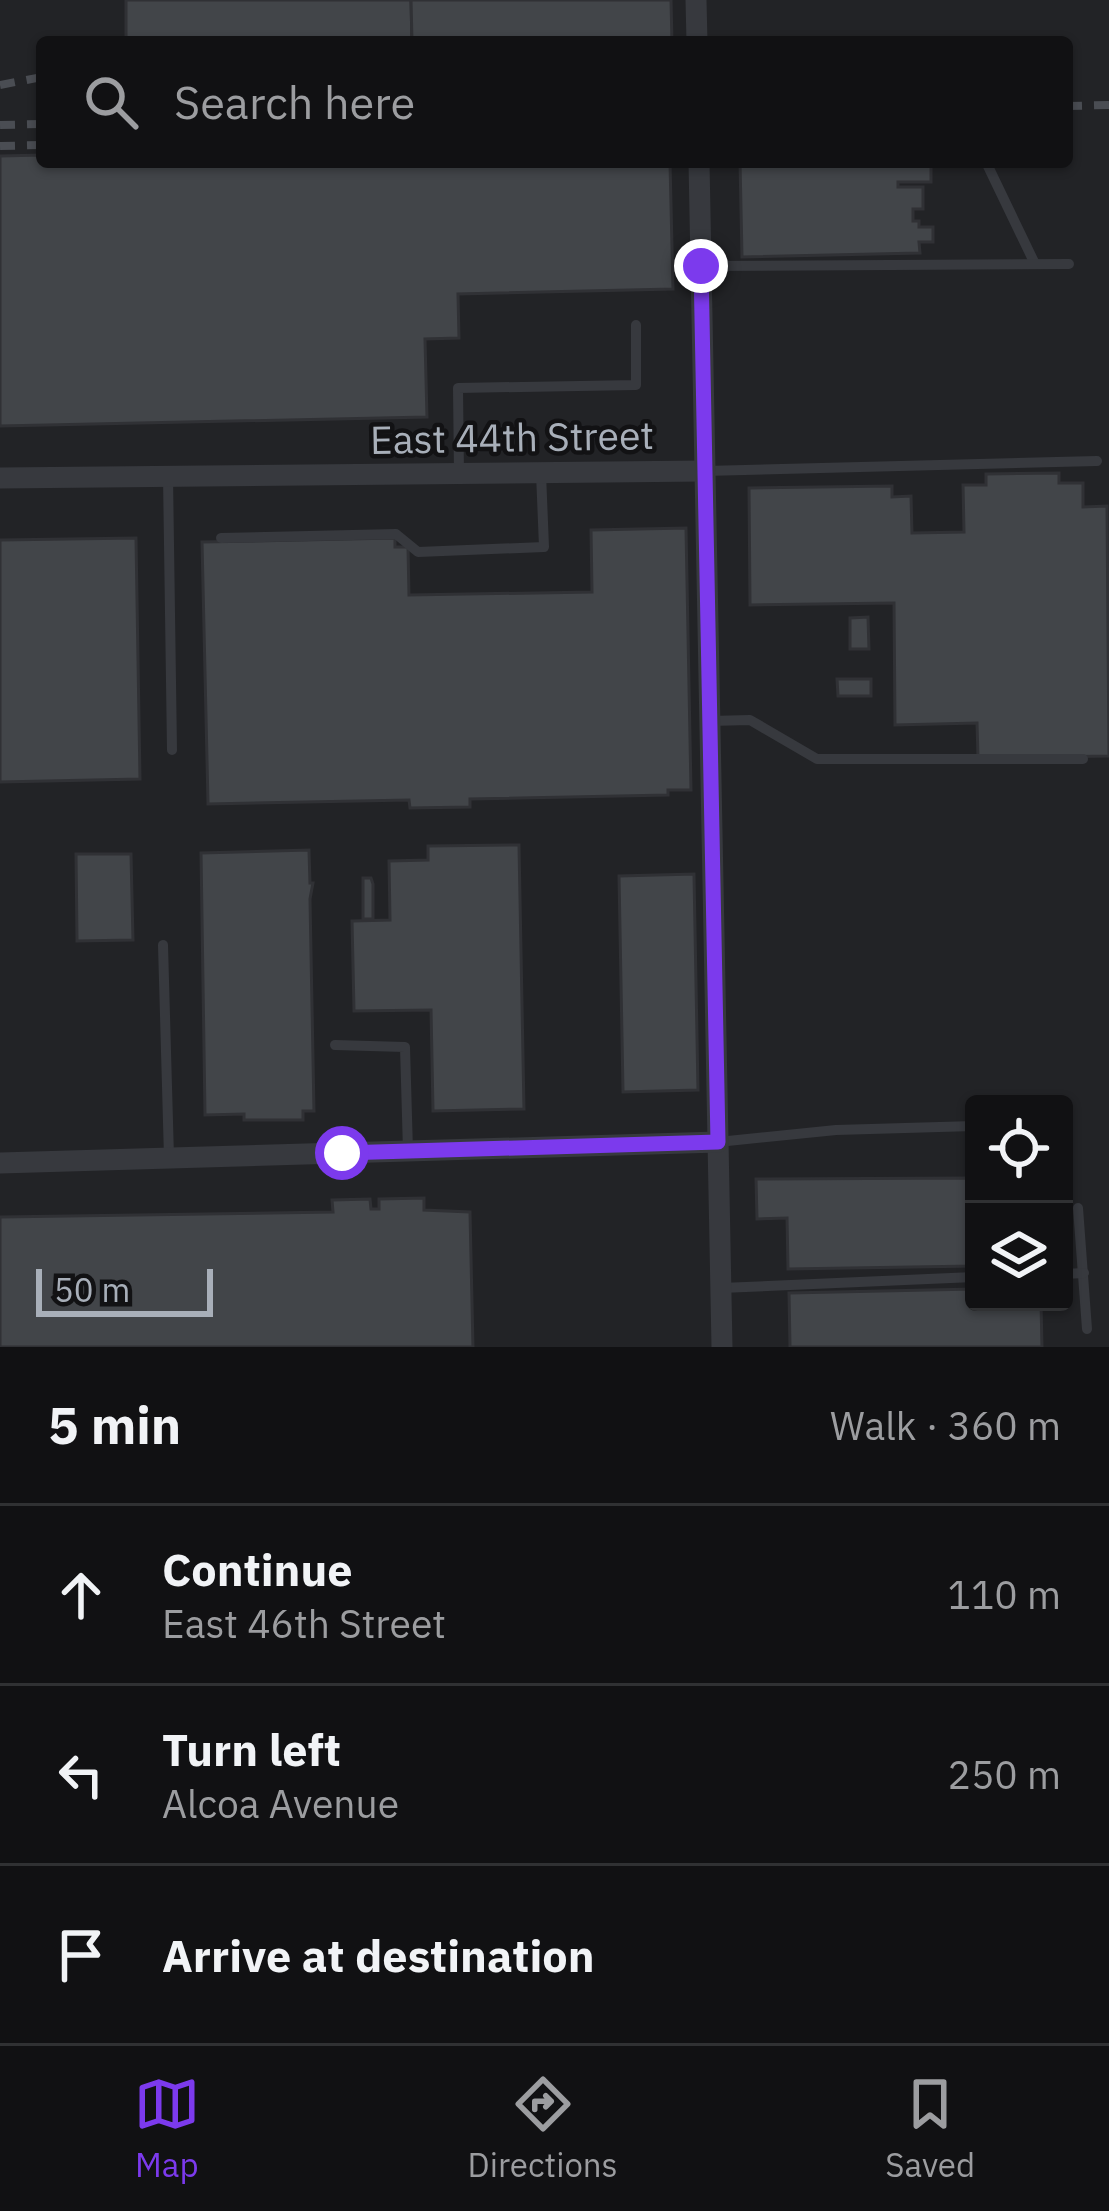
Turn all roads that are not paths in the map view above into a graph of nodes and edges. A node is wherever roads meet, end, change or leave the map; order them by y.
1 (696, 0) edge
2 (697, 36) edge
3 (699, 168) edge
4 (989, 168) edge
5 (1035, 264) junction
6 (1069, 264) dead end
7 (701, 266) junction
8 (636, 326) dead end
9 (1097, 461) dead end
10 (705, 471) junction
11 (459, 473) junction
12 (541, 473) junction
13 (167, 476) junction
14 (0, 478) edge
15 (221, 538) dead end
16 (710, 721) junction
17 (172, 750) dead end
18 (1083, 759) dead end
19 (163, 945) dead end
20 (335, 1046) dead end
21 (965, 1126) edge
22 (718, 1142) junction
23 (408, 1151) junction
24 (169, 1158) junction
25 (0, 1163) edge
26 (1078, 1208) dead end
27 (1073, 1274) edge
28 (1084, 1274) junction
29 (965, 1277) edge
30 (721, 1288) junction
31 (1087, 1330) dead end
32 (722, 1347) edge

1 - 2 street
3 - 7 street
4 - 5 lane
5 - 6 lane
5 - 7 lane
7 - 10 street
8 - 11 lane
9 - 10 lane, East 44th Street
10 - 12 street, East 44th Street
10 - 16 street
11 - 12 street, East 44th Street
11 - 13 street, East 44th Street
12 - 15 lane
13 - 14 street, East 44th Street
13 - 17 lane
16 - 18 lane
16 - 22 street
19 - 24 lane
20 - 23 lane
21 - 22 lane
22 - 23 street
22 - 30 street
23 - 24 street
24 - 25 street
26 - 28 lane
27 - 28 lane
28 - 31 lane
29 - 30 lane
30 - 32 street

